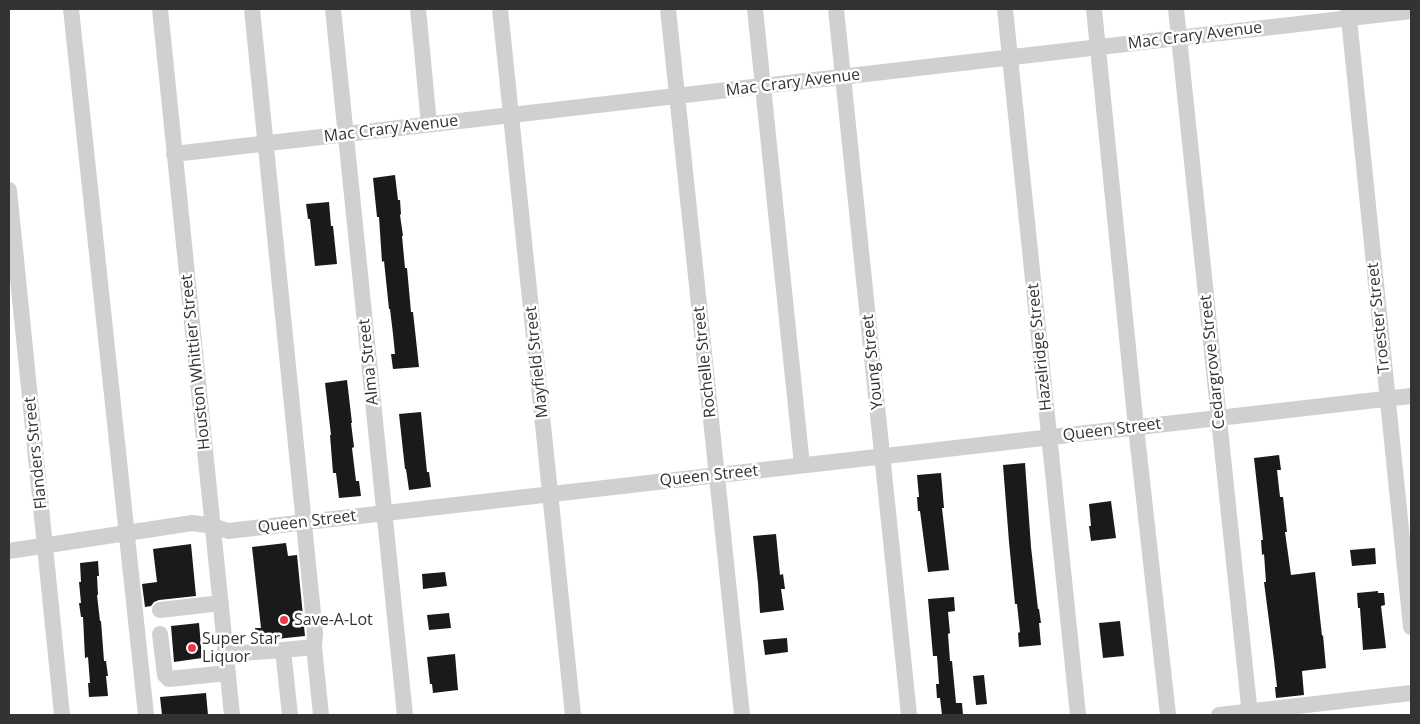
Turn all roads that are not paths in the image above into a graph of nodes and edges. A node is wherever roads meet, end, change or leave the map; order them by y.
1 (71, 9) edge
2 (160, 9) edge
3 (252, 9) edge
4 (333, 9) edge
5 (418, 9) edge
6 (500, 9) edge
7 (668, 9) edge
8 (754, 9) edge
9 (836, 9) edge
10 (1005, 9) edge
11 (1094, 9) edge
12 (1176, 9) edge
13 (1411, 11) edge
14 (1348, 14) edge
15 (1180, 38) junction
16 (1098, 48) junction
17 (1011, 58) junction
18 (844, 77) junction
19 (763, 86) junction
20 (678, 96) junction
21 (512, 115) junction
22 (429, 124) junction
23 (346, 134) junction
24 (266, 143) junction
25 (174, 154) junction
26 (9, 190) edge
27 (1411, 396) edge
28 (1388, 398) junction
29 (1219, 418) junction
30 (1136, 427) junction
31 (1049, 437) junction
32 (883, 456) junction
33 (802, 465) junction
34 (717, 475) junction
35 (550, 494) junction
36 (384, 513) junction
37 (303, 523) junction
38 (213, 526) junction
39 (127, 533) junction
40 (45, 546) junction
41 (9, 551) edge
42 (221, 603) junction
43 (160, 610) dead end
44 (1411, 626) edge
45 (160, 634) dead end
46 (314, 647) junction
47 (284, 650) junction
48 (226, 654) junction
49 (228, 673) junction
50 (1411, 693) edge
51 (1250, 714) edge
52 (62, 715) edge
53 (146, 715) edge
54 (232, 715) edge
55 (290, 715) edge
56 (321, 715) edge
57 (405, 715) edge
58 (573, 715) edge
59 (742, 715) edge
60 (910, 715) edge
61 (1078, 715) edge
62 (1168, 715) edge
63 (1219, 715) edge

1 - 39 street
2 - 25 street, Houston Whittier Street
3 - 24 street
4 - 23 street, Alma Street
5 - 22 street
6 - 21 street, Mayfield Street
7 - 20 street, Rochelle Street
8 - 19 street
9 - 18 street, Young Street
10 - 17 street, Hazelridge Street
11 - 16 street
12 - 15 street, Cedargrove Street
13 - 14 street, Mac Crary Avenue
14 - 15 street, Mac Crary Avenue
14 - 28 street, Troester Street
15 - 16 street, Mac Crary Avenue
15 - 29 street, Cedargrove Street
16 - 17 street, Mac Crary Avenue
16 - 30 street
17 - 18 street, Mac Crary Avenue
17 - 31 street, Hazelridge Street
18 - 19 street, Mac Crary Avenue
18 - 32 street, Young Street
19 - 20 street, Mac Crary Avenue
19 - 33 street
20 - 21 street, Mac Crary Avenue
20 - 34 street, Rochelle Street
21 - 22 street, Mac Crary Avenue
21 - 35 street, Mayfield Street
22 - 23 street, Mac Crary Avenue
23 - 24 street, Mac Crary Avenue
23 - 36 street, Alma Street
24 - 25 street, Mac Crary Avenue
24 - 37 street
25 - 38 street, Houston Whittier Street
26 - 40 street, Flanders Street
27 - 28 street, Queen Street
28 - 29 street, Queen Street
28 - 44 street, Troester Street
29 - 30 street, Queen Street
29 - 51 street, Cedargrove Street
30 - 31 street, Queen Street
30 - 62 street
31 - 32 street, Queen Street
31 - 61 street, Hazelridge Street
32 - 33 street, Queen Street
32 - 60 street, Young Street
33 - 34 street, Queen Street
34 - 35 street, Queen Street
34 - 59 street, Rochelle Street
35 - 36 street, Queen Street
35 - 58 street, Mayfield Street
36 - 37 street, Queen Street
36 - 57 street, Alma Street
37 - 38 street, Queen Street
37 - 46 street
38 - 39 street, Queen Street
38 - 42 street, Houston Whittier Street
39 - 40 street, Queen Street
39 - 53 street
40 - 41 street, Queen Street
40 - 52 street, Flanders Street
42 - 43 street
42 - 48 street, Houston Whittier Street
45 - 49 street
46 - 47 street
46 - 56 street
47 - 48 street
47 - 55 street
48 - 49 street, Houston Whittier Street
49 - 54 street, Houston Whittier Street
50 - 51 street
51 - 63 street

